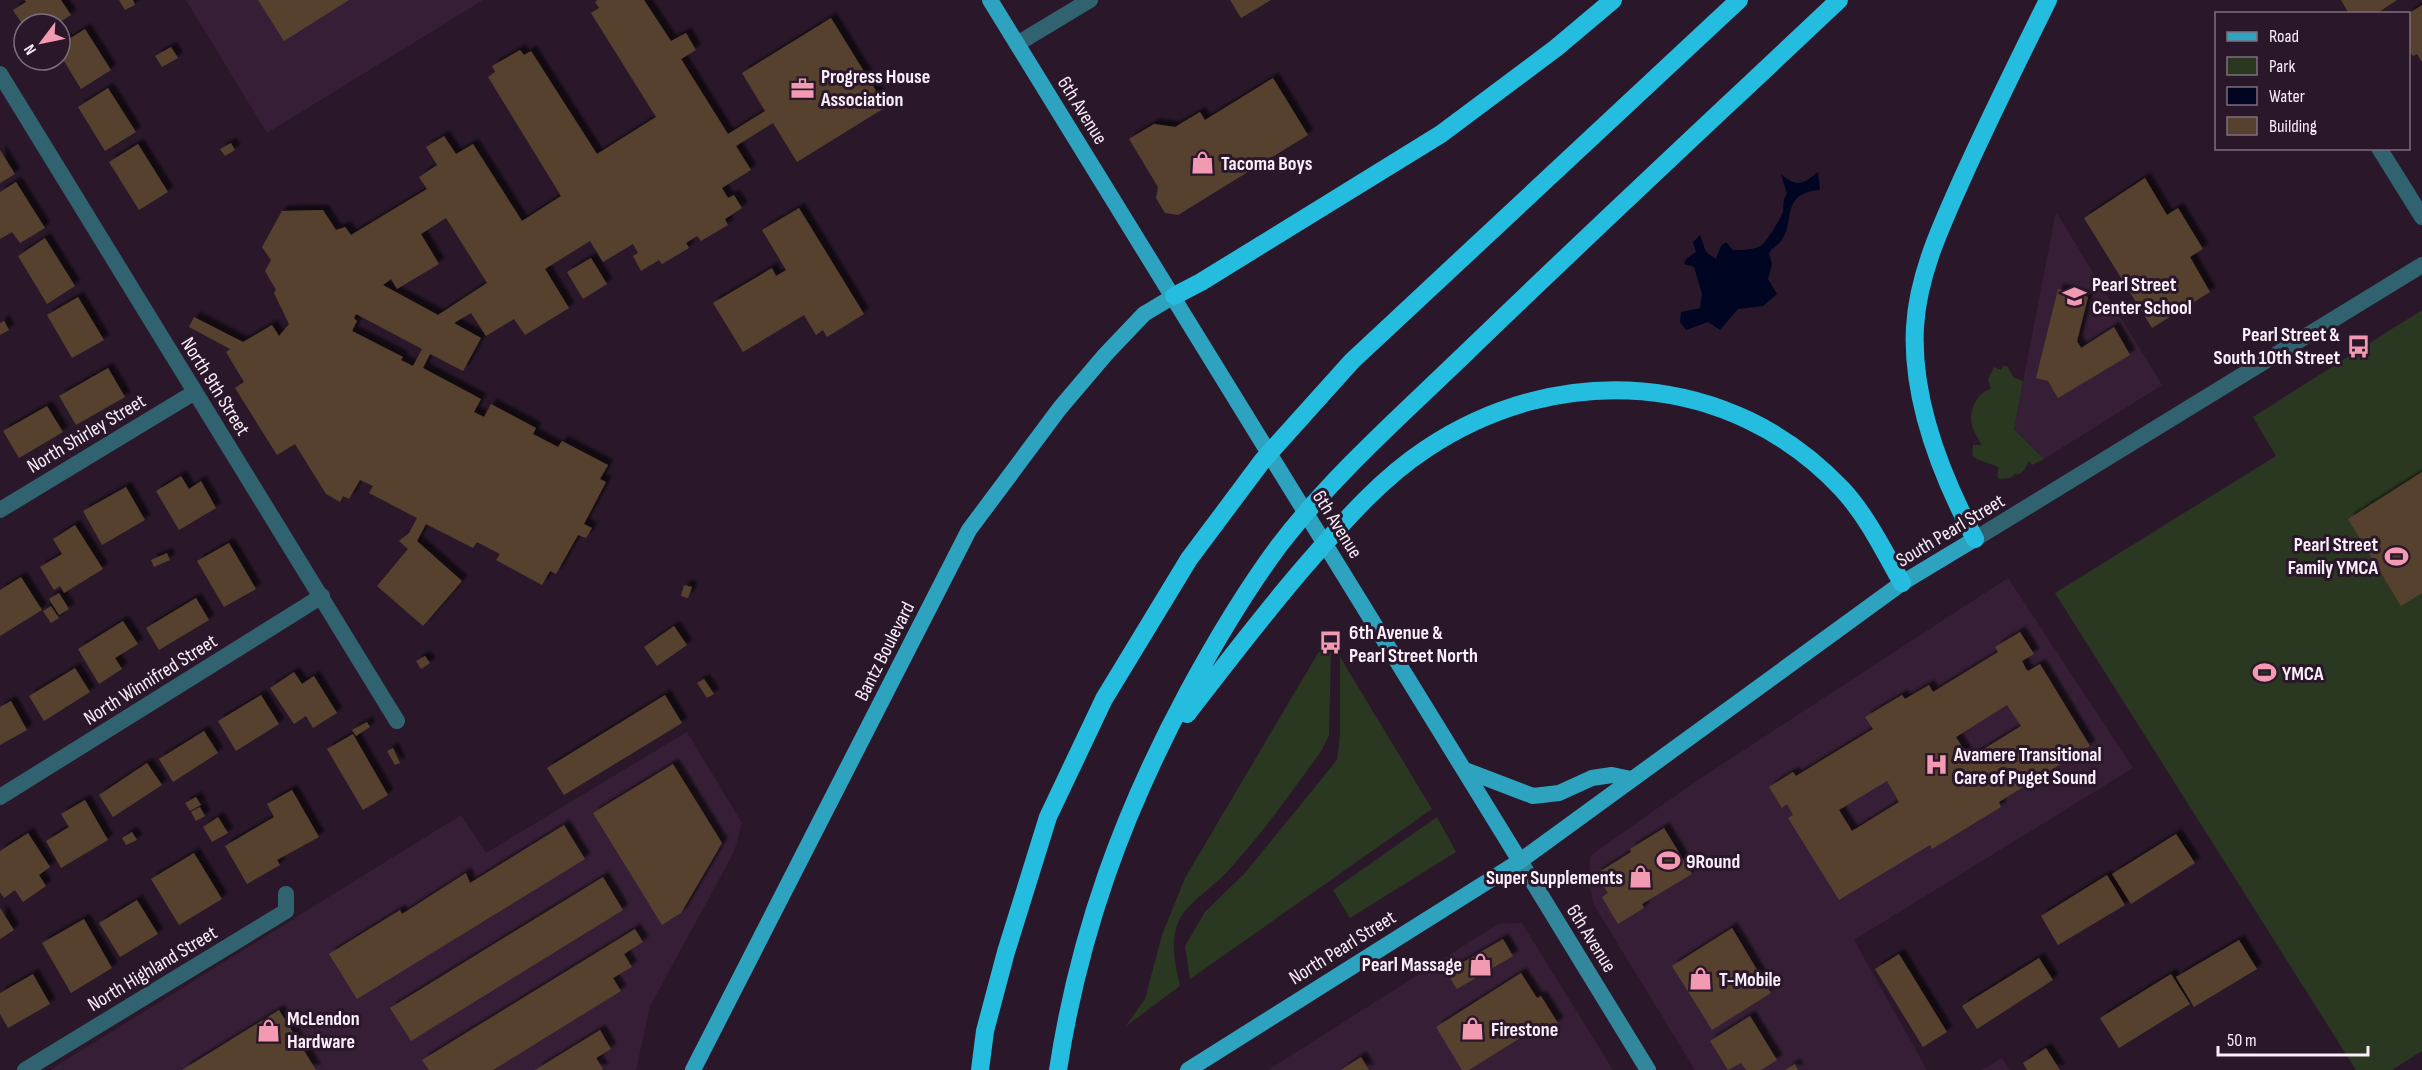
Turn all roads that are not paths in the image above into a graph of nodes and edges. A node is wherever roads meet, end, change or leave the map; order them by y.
1 (990, 0) edge
2 (1090, 0) edge
3 (1613, 0) edge
4 (1739, 0) edge
5 (1839, 0) edge
6 (2048, 0) edge
7 (1017, 44) junction
8 (0, 74) edge
9 (2380, 150) edge
10 (2422, 217) edge
11 (2422, 265) edge
12 (1174, 296) junction
13 (195, 392) junction
14 (0, 510) edge
15 (1975, 539) junction
16 (1902, 583) junction
17 (322, 596) junction
18 (397, 721) dead end
19 (1154, 755) junction
20 (1465, 770) junction
21 (1631, 779) junction
22 (0, 797) edge
23 (1520, 861) junction
24 (286, 894) dead end
25 (25, 1070) edge
26 (693, 1070) edge
27 (980, 1070) edge
28 (1058, 1070) edge
29 (1188, 1070) edge
30 (1648, 1070) edge

1 - 7 main road, 6th Avenue
2 - 7 street
3 - 12 highway
4 - 27 highway
5 - 19 highway
6 - 15 highway
7 - 12 main road, 6th Avenue
8 - 13 street, North 9th Street
9 - 10 street
11 - 15 street, South Pearl Street
12 - 20 main road, 6th Avenue
12 - 26 main road, Bantz Boulevard
13 - 14 street, North Shirley Street
13 - 17 street, North 9th Street
15 - 16 main road, South Pearl Street
16 - 19 highway
16 - 21 main road, South Pearl Street
17 - 18 street, North 9th Street
17 - 22 street, North Winnifred Street
19 - 28 highway
20 - 21 main road
20 - 23 main road, 6th Avenue
21 - 23 main road, South Pearl Street
23 - 29 main road, North Pearl Street
23 - 30 main road, 6th Avenue
24 - 25 street, North Highland Street

